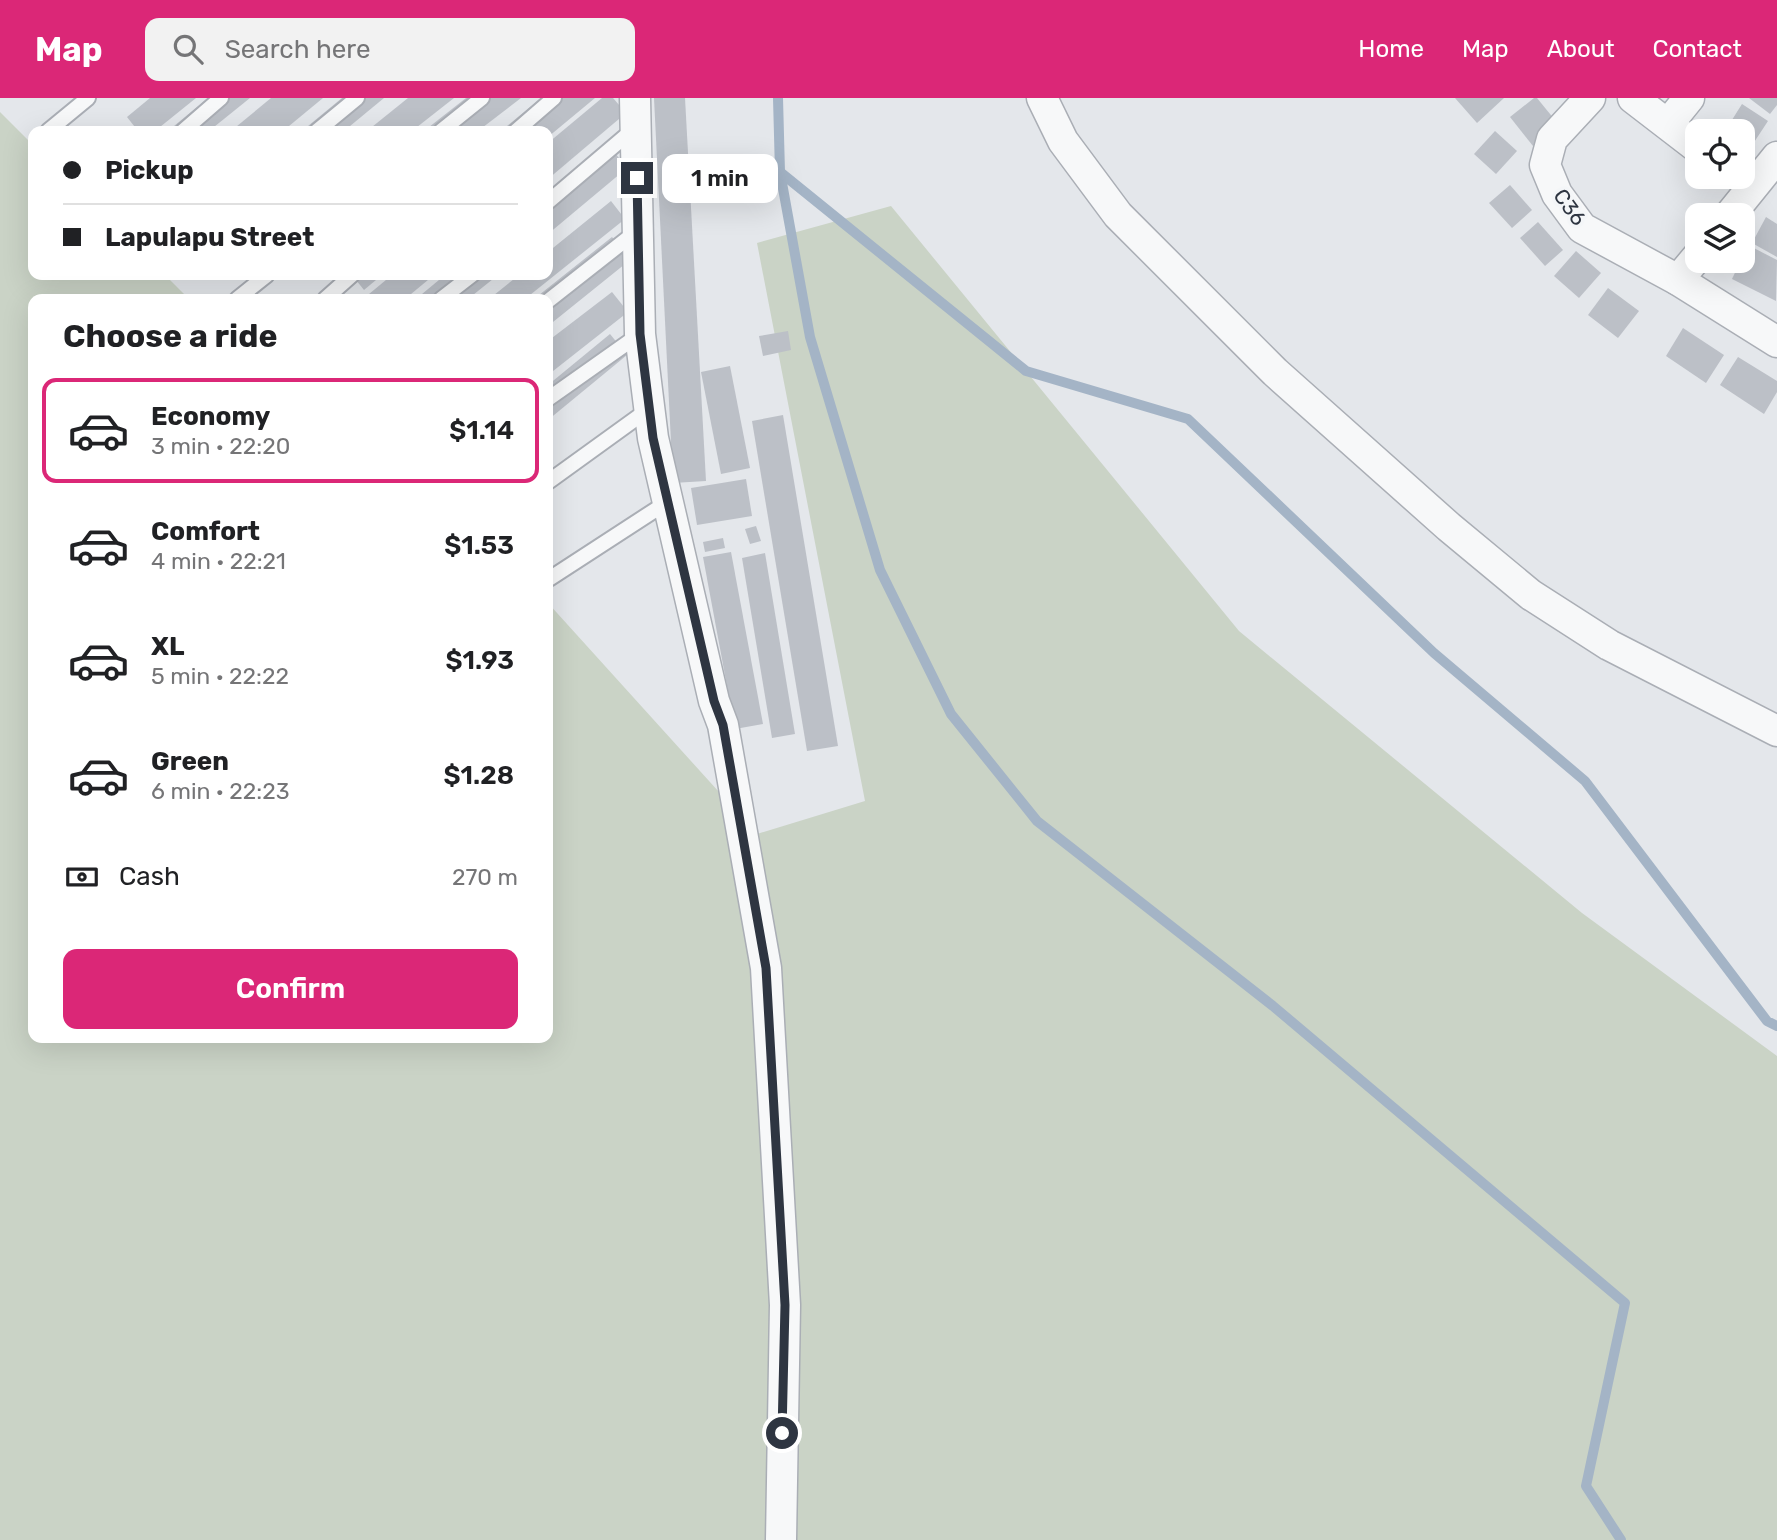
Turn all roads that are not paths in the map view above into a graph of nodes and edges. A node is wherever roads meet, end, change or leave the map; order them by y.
1 (88, 98) edge
2 (221, 98) edge
3 (357, 98) edge
4 (482, 98) edge
5 (554, 98) edge
6 (1042, 98) edge
7 (1590, 98) edge
8 (1633, 98) edge
9 (1689, 98) edge
10 (636, 112) edge
11 (1668, 124) junction
12 (54, 126) edge
13 (189, 126) edge
14 (323, 126) edge
15 (447, 126) edge
16 (522, 126) edge
17 (1685, 138) edge
18 (1760, 177) edge
19 (553, 197) edge
20 (1739, 203) edge
21 (638, 230) junction
22 (1685, 272) edge
23 (261, 280) edge
24 (346, 280) edge
25 (466, 280) edge
26 (1678, 280) junction
27 (243, 294) edge
28 (331, 294) edge
29 (447, 294) edge
30 (553, 297) edge
31 (640, 334) junction
32 (1777, 342) edge
33 (553, 395) edge
34 (649, 409) junction
35 (553, 478) edge
36 (669, 501) junction
37 (553, 576) edge
38 (1777, 731) edge
39 (781, 1540) edge

1 - 12 lane
2 - 13 lane
3 - 14 lane
4 - 15 lane
5 - 16 lane
6 - 38 street
7 - 26 street, C36
8 - 11 street
9 - 11 street
10 - 19 lane
10 - 21 street
11 - 17 street
18 - 20 street
21 - 30 lane
21 - 31 street
22 - 26 street
23 - 27 lane
24 - 28 lane
25 - 29 lane
26 - 32 street, C36
31 - 33 lane
31 - 34 street
34 - 35 lane
34 - 36 street
36 - 37 lane
36 - 39 street

